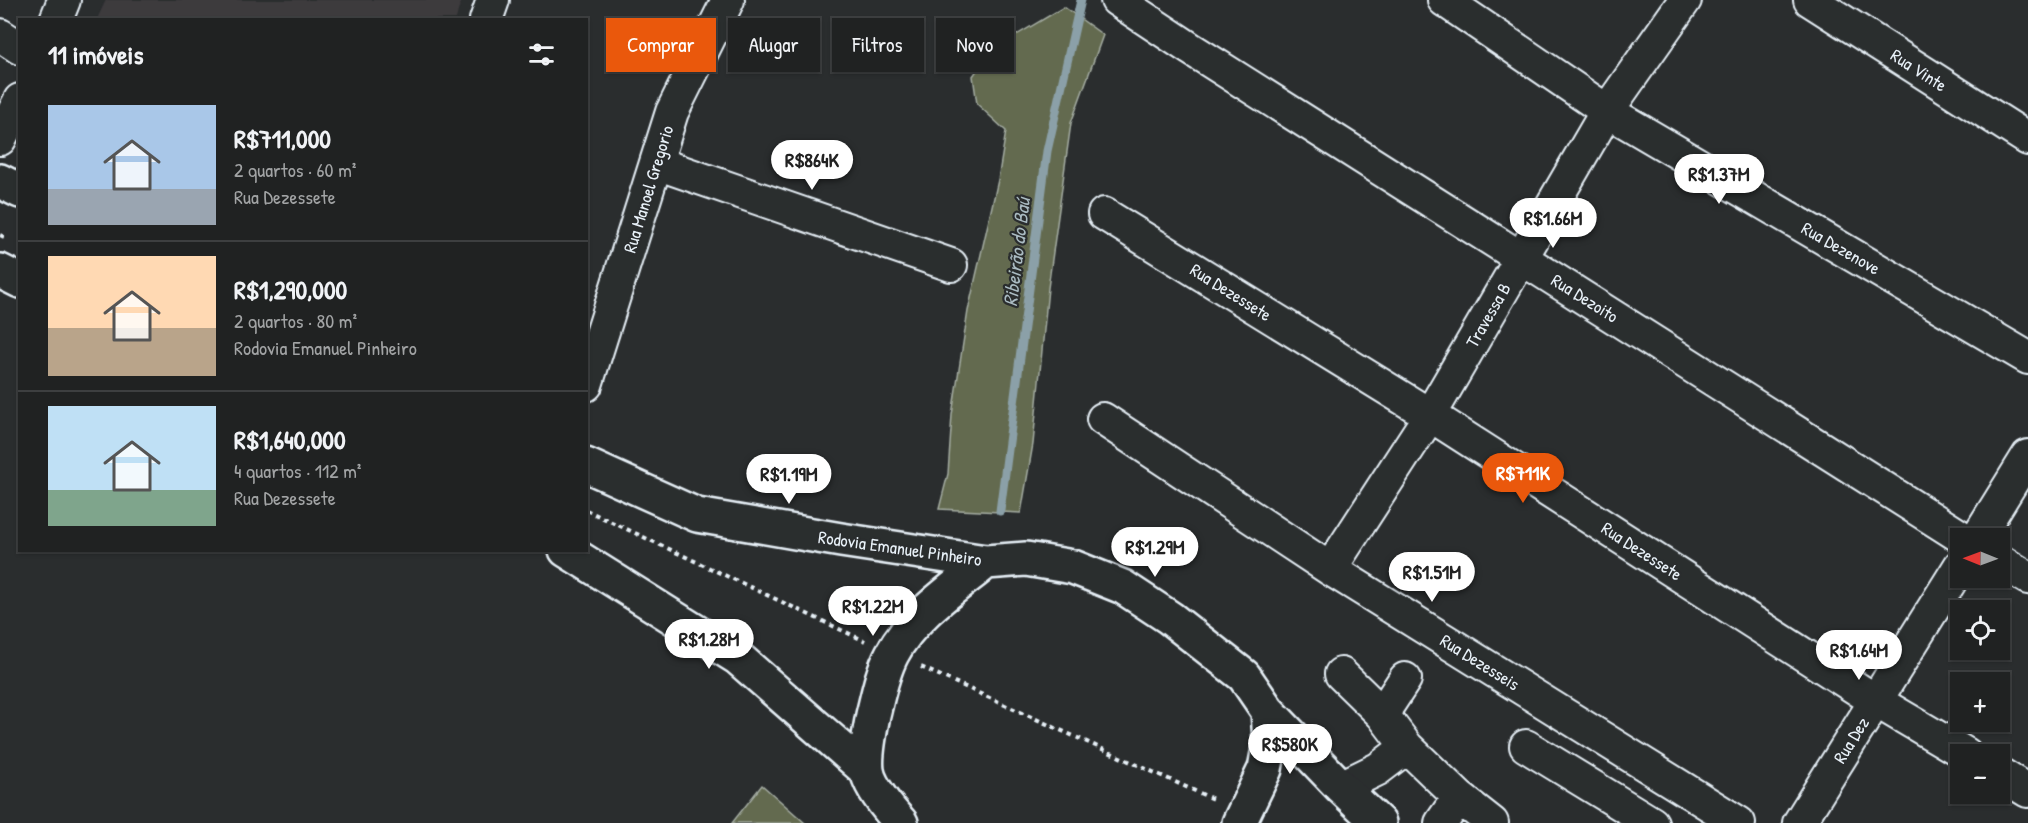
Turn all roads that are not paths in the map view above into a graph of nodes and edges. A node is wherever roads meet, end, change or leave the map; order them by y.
1 (64, 0) edge
2 (493, 0) edge
3 (728, 0) edge
4 (1117, 0) edge
5 (1444, 0) edge
6 (1685, 0) edge
7 (1810, 0) edge
8 (57, 18) edge
9 (487, 18) edge
10 (0, 35) edge
11 (18, 47) edge
12 (18, 104) edge
13 (1607, 111) junction
14 (0, 139) edge
15 (2028, 139) edge
16 (656, 163) junction
17 (0, 181) edge
18 (18, 190) edge
19 (1104, 214) dead end
20 (1521, 257) junction
21 (951, 265) dead end
22 (0, 271) edge
23 (18, 280) edge
24 (2028, 358) edge
25 (588, 379) edge
26 (1430, 416) junction
27 (1103, 419) dead end
28 (2028, 456) edge
29 (588, 466) edge
30 (1983, 528) edge
31 (1950, 530) edge
32 (569, 552) edge
33 (986, 562) junction
34 (2010, 567) edge
35 (1330, 568) junction
36 (2028, 578) edge
37 (1950, 582) edge
38 (1341, 674) dead end
39 (1404, 679) dead end
40 (1876, 701) junction
41 (1268, 711) junction
42 (1382, 714) junction
43 (1950, 745) edge
44 (1526, 746) dead end
45 (1407, 747) junction
46 (867, 771) junction
47 (2010, 780) edge
48 (1341, 787) junction
49 (2028, 791) edge
50 (1459, 797) junction
51 (1242, 818) edge
52 (901, 823) edge
53 (1379, 823) edge
54 (1441, 823) edge
55 (1492, 823) edge
56 (1652, 823) edge
57 (1739, 823) edge
58 (1799, 823) edge

1 - 8 street
2 - 9 street
3 - 16 street, Rua Manoel Gregorio
4 - 20 street, Rua Dezoito
5 - 13 street, Rua Dezenove
6 - 13 street, Travessa B
7 - 15 street, Rua Vinte
10 - 11 street
12 - 14 street
13 - 20 street, Travessa B
13 - 24 street, Rua Dezenove
16 - 21 street
16 - 25 street, Rua Manoel Gregorio
17 - 18 main road
19 - 26 street, Rua Dezessete
20 - 26 street, Travessa B
20 - 31 street, Rua Dezoito
22 - 23 main road
26 - 35 street, Travessa B
26 - 40 street, Rua Dezessete
27 - 35 street, Rua Dezesseis
28 - 30 street
29 - 33 main road, Rodovia Emanuel Pinheiro
32 - 46 main road
33 - 41 main road, Rodovia Emanuel Pinheiro
33 - 46 main road
34 - 36 street
35 - 57 street, Rua Dezesseis
37 - 40 street, Rua Dez
38 - 42 street
39 - 42 street
40 - 43 street, Rua Dezessete
40 - 58 street, Rua Dez
41 - 48 main road, Rodovia Emanuel Pinheiro
41 - 51 main road
42 - 45 street
44 - 56 street
45 - 48 street
45 - 50 street
46 - 52 main road
47 - 49 street
48 - 53 main road, Rodovia Emanuel Pinheiro
50 - 54 street
50 - 55 street

